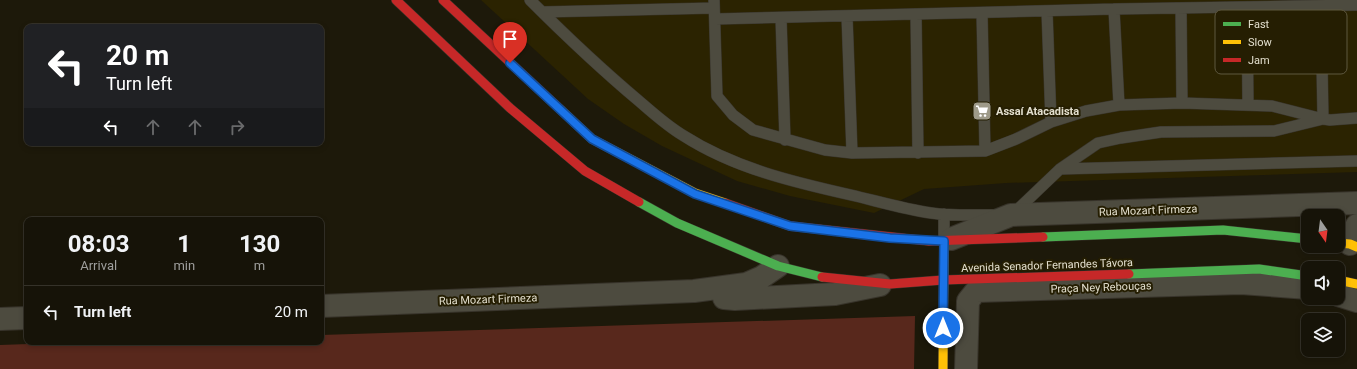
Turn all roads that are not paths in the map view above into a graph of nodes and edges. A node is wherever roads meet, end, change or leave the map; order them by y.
1 (396, 0) edge
2 (443, 0) edge
3 (530, 0) edge
4 (1357, 5) edge
5 (1247, 7) junction
6 (1321, 7) junction
7 (1181, 8) junction
8 (714, 9) edge
9 (1114, 9) junction
10 (1247, 10) edge
11 (1321, 10) edge
12 (542, 12) junction
13 (1048, 12) junction
14 (982, 13) junction
15 (916, 14) junction
16 (847, 16) junction
17 (780, 18) junction
18 (1248, 74) edge
19 (1322, 74) edge
20 (1182, 103) junction
21 (1248, 104) junction
22 (1119, 105) junction
23 (1357, 118) edge
24 (1323, 119) junction
25 (1051, 122) junction
26 (784, 140) junction
27 (985, 151) junction
28 (852, 153) junction
29 (918, 153) junction
30 (1357, 161) edge
31 (1060, 169) junction
32 (1357, 203) edge
33 (944, 214) junction
34 (1011, 215) junction
35 (1301, 238) edge
36 (944, 241) junction
37 (778, 266) junction
38 (1301, 275) edge
39 (943, 280) junction
40 (1345, 281) edge
41 (890, 284) junction
42 (1357, 284) edge
43 (1301, 287) edge
44 (655, 293) junction
45 (1345, 297) edge
46 (1357, 300) edge
47 (324, 306) edge
48 (24, 318) edge
49 (0, 320) edge
50 (943, 369) edge
51 (966, 369) edge

1 - 37 main road, Avenida Senador Fernandes Távora
2 - 36 main road
3 - 12 lane
4 - 6 lane
5 - 6 lane
5 - 7 lane
5 - 10 lane
6 - 11 lane
7 - 9 lane
7 - 20 lane
8 - 12 lane
8 - 17 lane
8 - 26 lane
9 - 13 lane
9 - 22 lane
12 - 33 lane
13 - 14 lane
13 - 25 lane
14 - 15 lane
14 - 27 lane
15 - 16 lane
15 - 29 lane
16 - 17 lane
16 - 28 lane
17 - 26 lane
18 - 21 lane
19 - 24 lane
20 - 21 lane
20 - 22 lane
21 - 24 lane
22 - 25 lane
23 - 24 lane
24 - 31 lane
25 - 27 lane
26 - 28 lane
27 - 29 lane
28 - 29 lane
30 - 31 lane
31 - 34 lane
32 - 34 street, Rua Mozart Firmeza
33 - 34 lane
33 - 36 lane
34 - 36 street, Rua Mozart Firmeza
35 - 36 main road
36 - 39 main road
37 - 41 main road, Avenida Senador Fernandes Távora
37 - 44 street, Rua Mozart Firmeza
38 - 39 main road, Avenida Senador Fernandes Távora
39 - 41 main road, Avenida Senador Fernandes Távora
39 - 50 main road
40 - 42 main road
41 - 44 street, Rua Mozart Firmeza
43 - 51 street, Praça Ney Rebouças
44 - 47 street, Rua Mozart Firmeza
45 - 46 street
48 - 49 street

